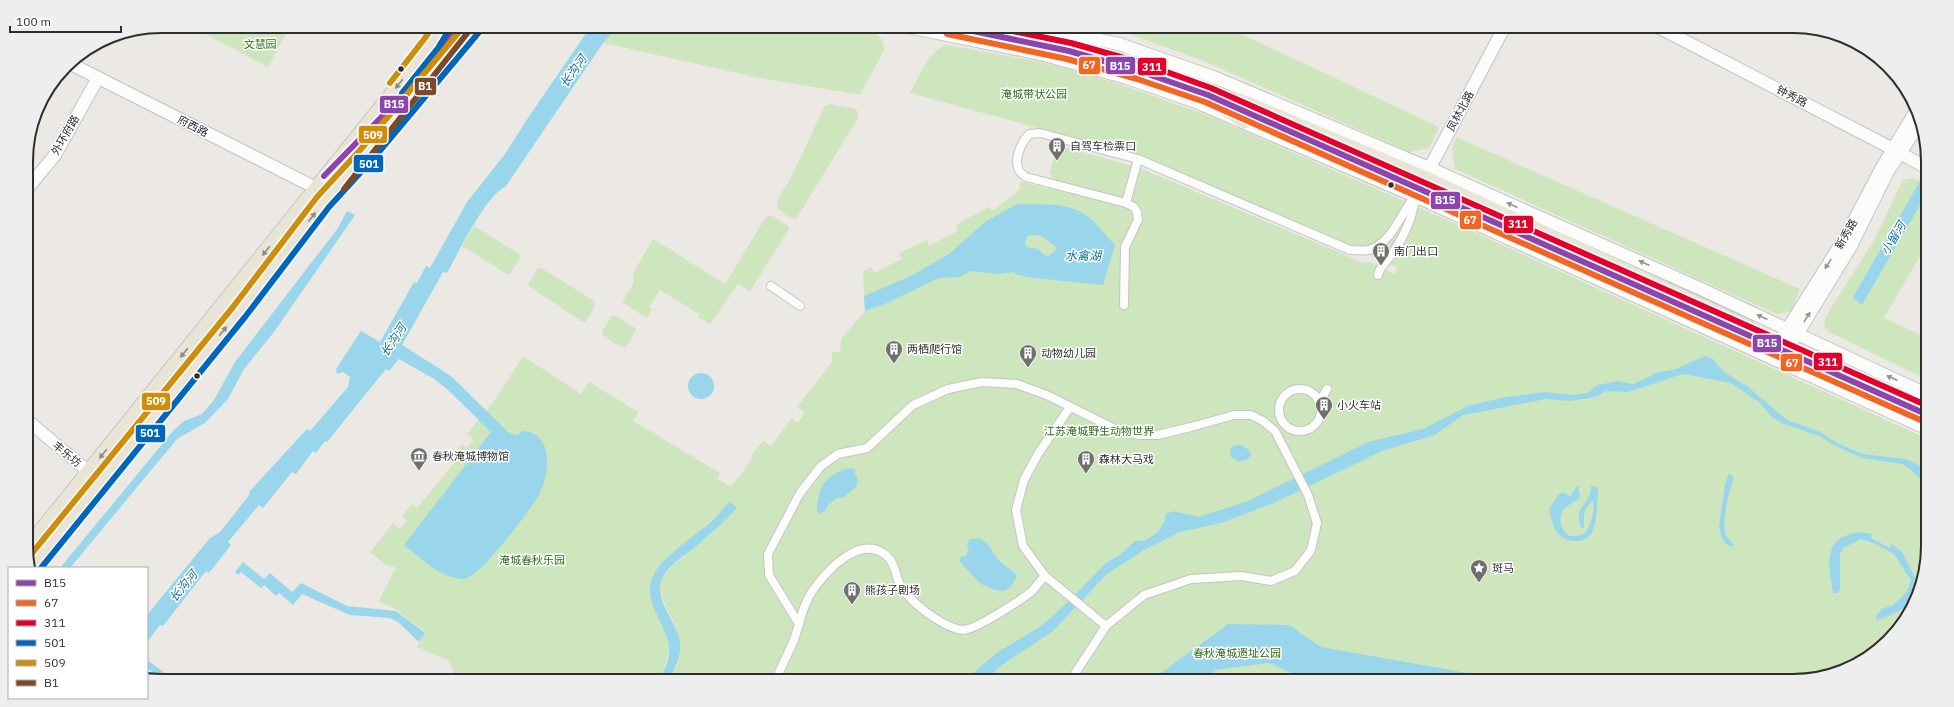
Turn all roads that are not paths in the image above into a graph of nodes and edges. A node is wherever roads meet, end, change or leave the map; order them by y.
1 (438, 33) edge
2 (468, 33) edge
3 (938, 33) edge
4 (982, 33) edge
5 (1020, 33) edge
6 (1066, 33) edge
7 (1501, 33) edge
8 (1669, 33) edge
9 (76, 66) edge
10 (98, 78) junction
11 (1204, 94) junction
12 (1913, 117) edge
13 (1244, 122) junction
14 (1916, 127) edge
15 (1897, 151) junction
16 (1138, 159) junction
17 (1921, 165) edge
18 (33, 181) edge
19 (1422, 183) junction
20 (316, 188) junction
21 (1126, 203) junction
22 (1378, 274) dead end
23 (771, 286) dead end
24 (1124, 305) dead end
25 (800, 306) dead end
26 (1792, 331) junction
27 (1780, 351) junction
28 (1327, 389) dead end
29 (1921, 392) edge
30 (1318, 400) junction
31 (1921, 403) edge
32 (1070, 407) junction
33 (1921, 412) edge
34 (1284, 424) junction
35 (33, 425) edge
36 (1921, 425) edge
37 (1275, 431) junction
38 (88, 472) junction
39 (33, 540) edge
40 (34, 565) edge
41 (1045, 576) junction
42 (799, 624) junction
43 (1106, 626) junction
44 (778, 674) edge
45 (1075, 674) edge

1 -> 20 main road
40 -> 2 main road
3 - 13 street
4 - 11 main road
5 - 19 main road
6 - 19 street
7 - 19 street, 凤林北路
8 - 15 street, 钟秀路
9 - 10 street, 府西路
10 - 18 street, 外环府路
10 - 20 street, 府西路
11 - 13 main road
11 - 19 main road
12 - 15 street, 新秀路
13 - 19 street
14 - 15 street, 新秀路
15 - 17 street, 钟秀路
15 - 26 street, 新秀路
16 - 19 street
16 - 21 street
16 - 21 street
19 - 22 street
26 -> 19 street
19 - 27 main road
20 -> 38 main road
21 - 24 street
23 - 25 street
26 - 27 street, 新秀路
29 -> 26 street
27 - 31 main road
27 - 33 main road
27 - 36 street
28 - 30 street
30 - 34 street
30 - 34 street
32 - 37 street
32 - 41 street
32 - 42 street
34 - 37 street
35 - 38 street, 丰乐坊
37 - 43 street
38 - 39 main road
41 - 42 street
41 - 43 street
42 - 44 street
43 - 45 street

